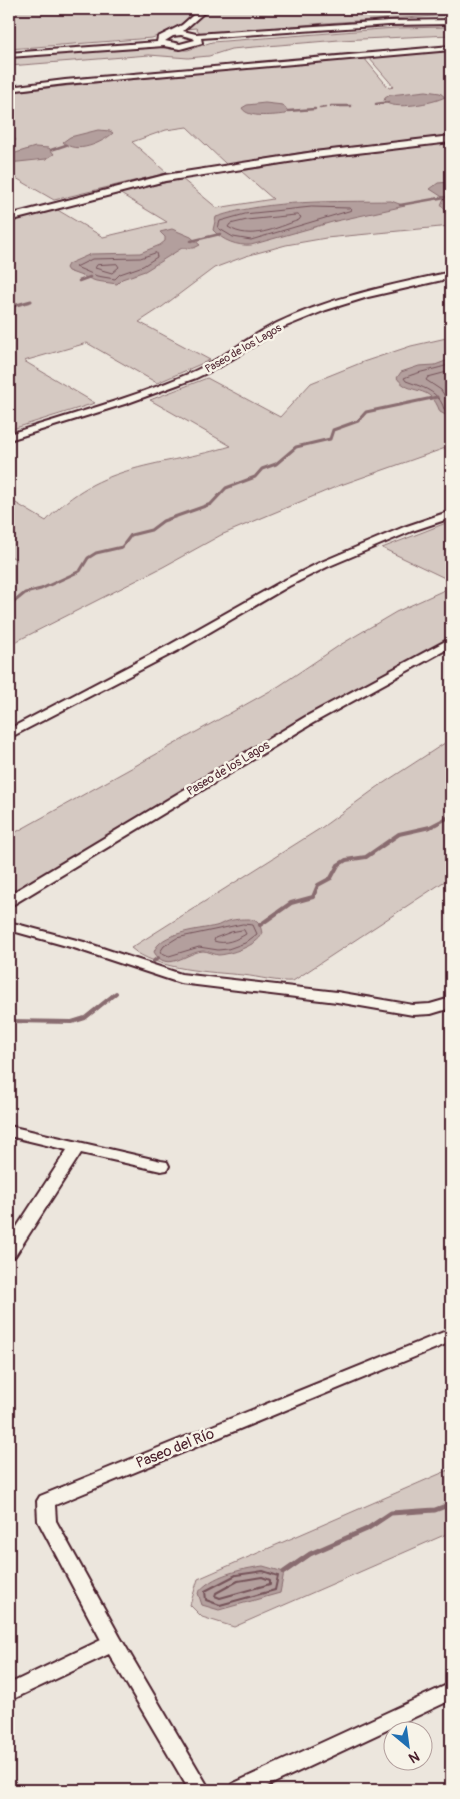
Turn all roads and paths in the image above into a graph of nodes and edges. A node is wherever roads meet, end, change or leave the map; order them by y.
1 (204, 9) edge
2 (451, 23) edge
3 (185, 26) junction
4 (171, 34) junction
5 (195, 37) junction
6 (162, 42) junction
7 (451, 48) edge
8 (9, 53) edge
9 (9, 89) edge
10 (451, 139) edge
11 (9, 218) edge
12 (451, 275) edge
13 (9, 437) edge
14 (451, 514) edge
15 (451, 642) edge
16 (9, 734) edge
17 (9, 901) edge
18 (9, 926) edge
19 (451, 1003) edge
20 (9, 1131) edge
21 (76, 1148) junction
22 (161, 1166) dead end
23 (9, 1252) edge
24 (451, 1335) edge
25 (113, 1643) junction
26 (451, 1691) edge
27 (9, 1692) edge
28 (200, 1790) edge
29 (239, 1790) edge

1 - 3 street
2 - 5 street
3 - 4 street
3 - 5 street
4 - 5 street
4 - 6 street
5 - 6 street
6 - 8 street
7 - 9 street
10 - 11 street
12 - 13 street, Paseo de los Lagos
14 - 16 street
15 - 17 street, Paseo de los Lagos
18 - 19 street
20 - 21 street
21 - 22 street
21 - 23 street
24 - 25 street, Paseo del Río
25 - 27 street
25 - 28 street, Paseo del Río
26 - 29 street

